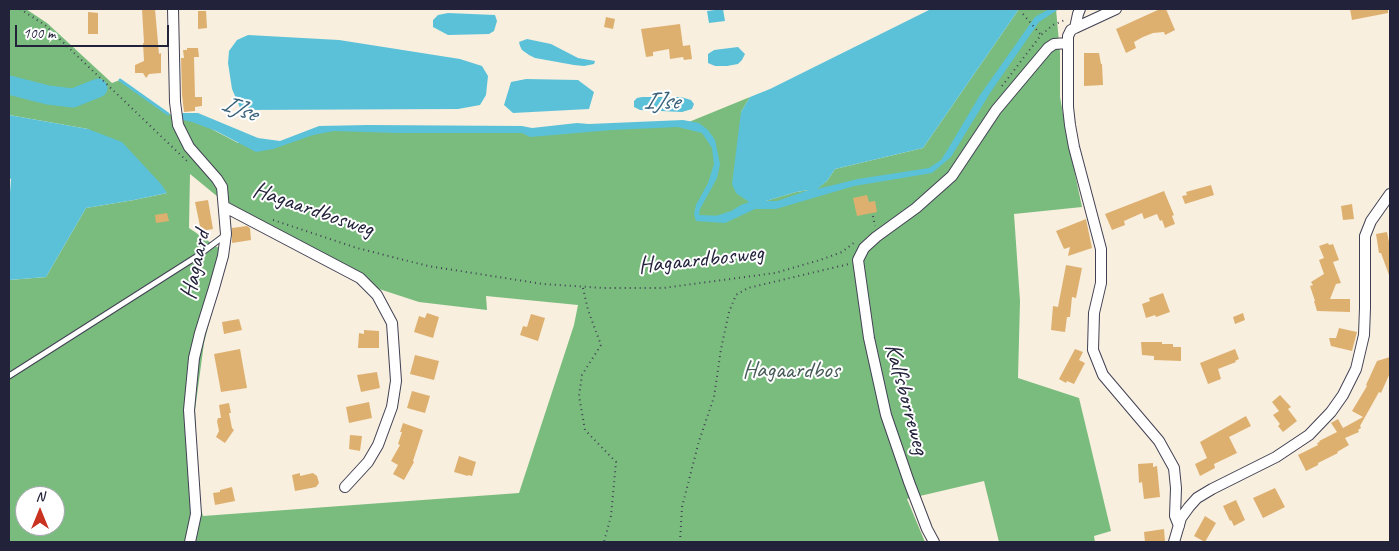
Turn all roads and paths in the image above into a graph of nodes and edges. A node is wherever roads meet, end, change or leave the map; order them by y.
1 (20, 9) edge
2 (174, 9) edge
3 (1116, 9) edge
4 (1079, 11) edge
5 (1023, 14) dead end
6 (1075, 28) junction
7 (1041, 35) junction
8 (1068, 43) junction
9 (999, 90) dead end
10 (189, 163) dead end
11 (1390, 194) edge
12 (224, 207) junction
13 (873, 216) dead end
14 (270, 219) dead end
15 (882, 223) dead end
16 (226, 234) junction
17 (857, 242) dead end
18 (858, 260) junction
19 (583, 287) junction
20 (9, 376) edge
21 (345, 487) dead end
22 (1179, 526) junction
23 (190, 542) edge
24 (604, 542) edge
25 (680, 542) edge
26 (934, 542) edge
27 (1174, 542) edge

1 - 10 path
2 - 12 street, Hagaard
3 - 6 street
4 - 6 street
4 - 7 path
5 - 7 path
6 - 8 street
7 - 9 path
8 - 18 street
8 - 22 street
11 - 22 street
12 - 16 street, Hagaard
12 - 21 street
13 - 15 path
14 - 19 path, Hagaardbosweg
16 - 20 lane
16 - 23 street, Hagaard
17 - 19 path, Hagaardbosweg
18 - 25 path, Hagaardbosweg
18 - 26 street, Kalfsborreweg
19 - 24 path
22 - 27 street

